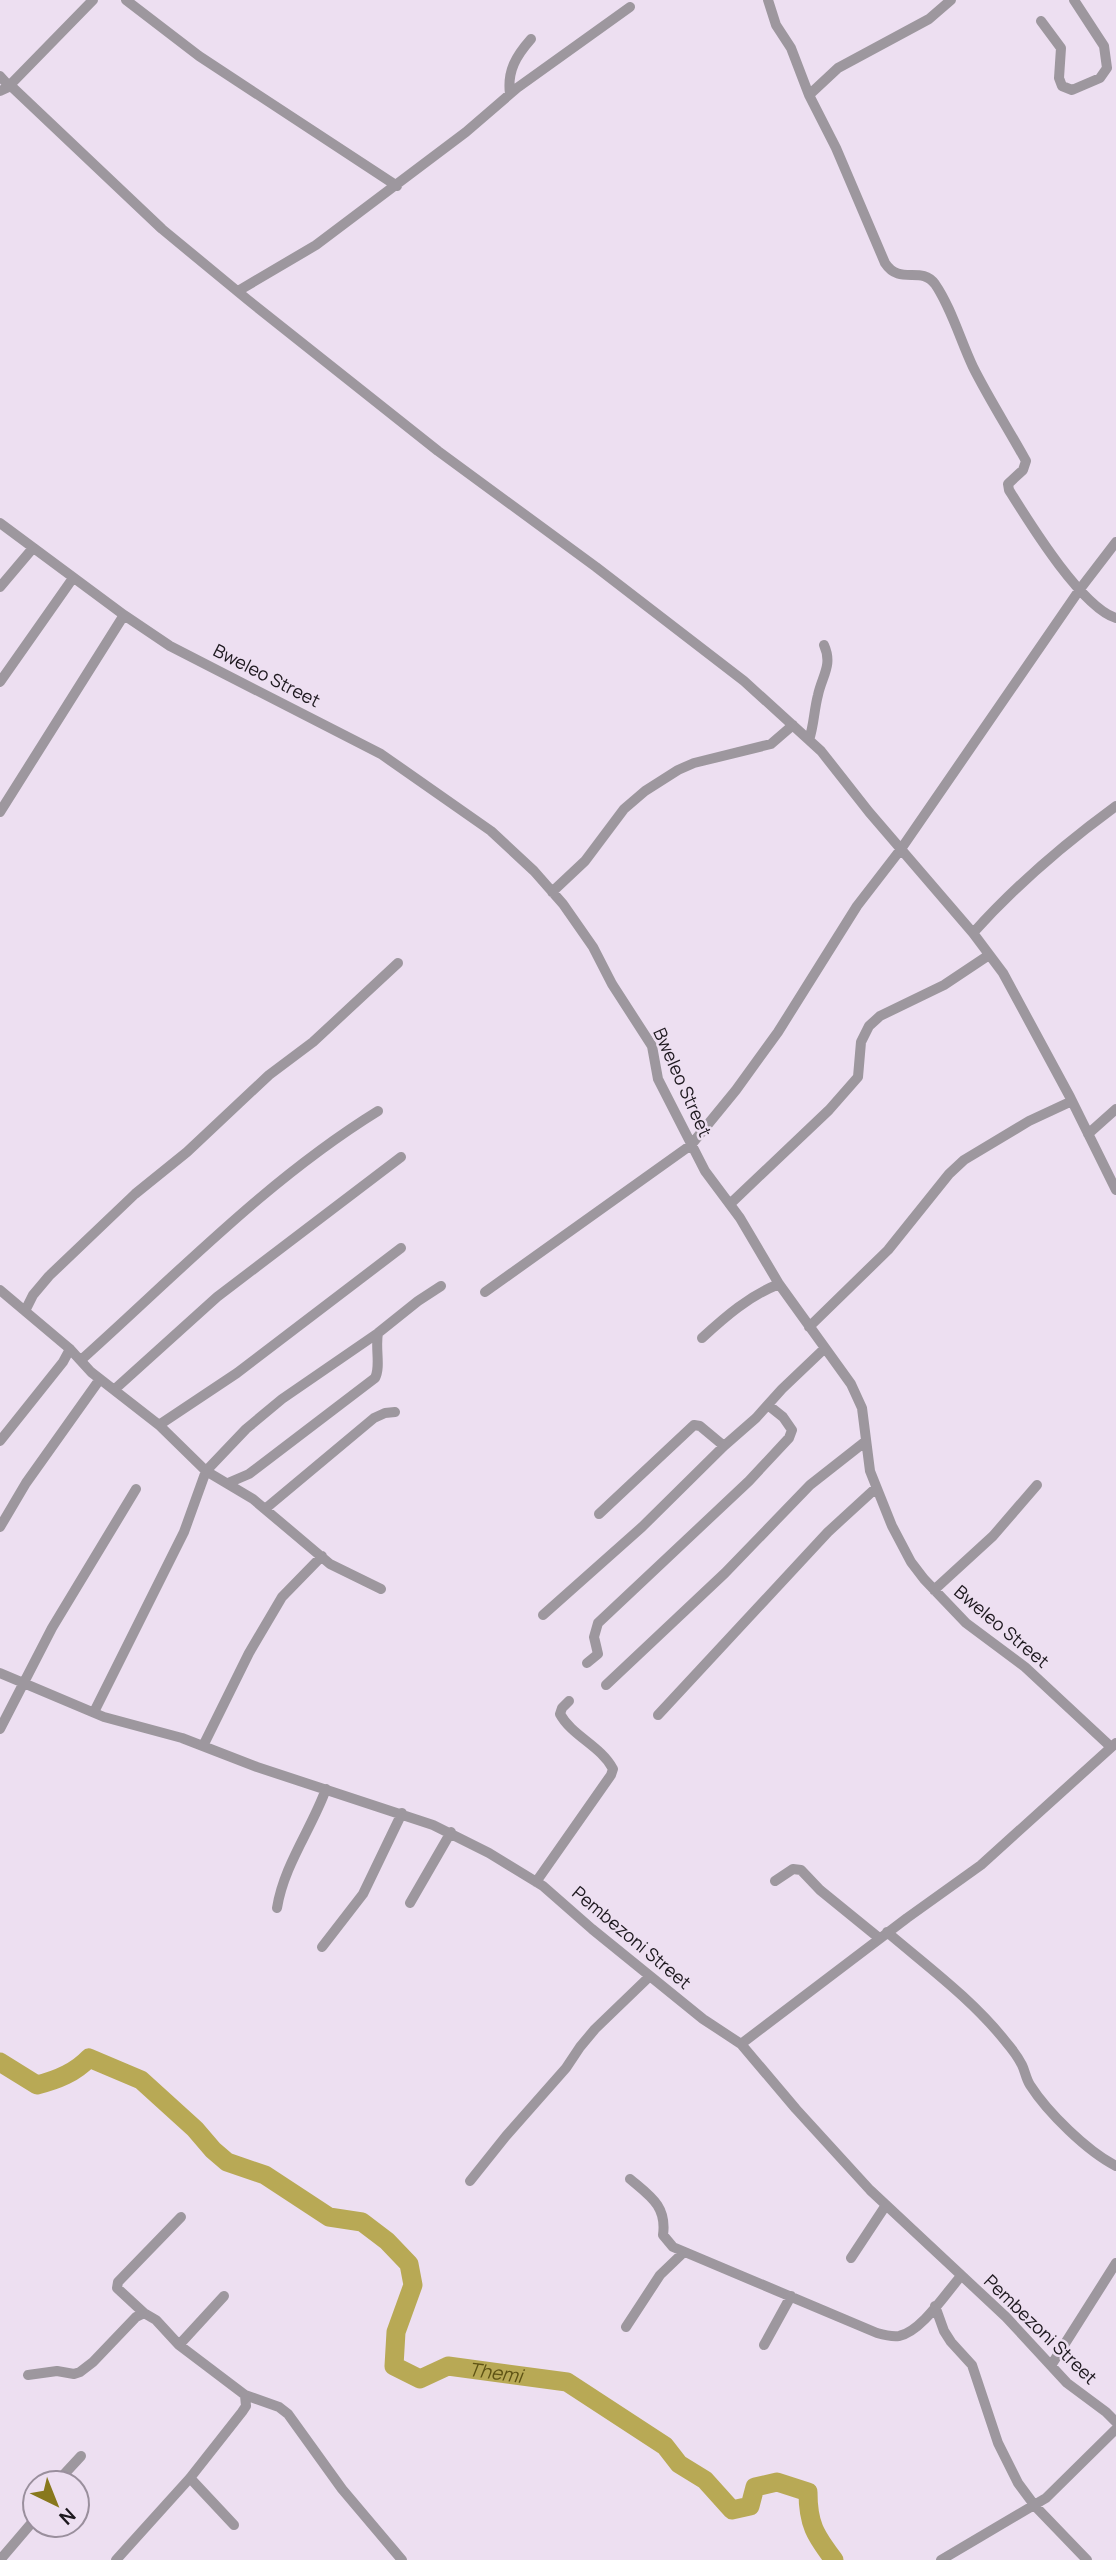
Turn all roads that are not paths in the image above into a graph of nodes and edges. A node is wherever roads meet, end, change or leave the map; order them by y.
1 (93, 0) edge
2 (126, 0) edge
3 (768, 0) edge
4 (950, 0) edge
5 (1074, 0) edge
6 (630, 8) dead end
7 (1041, 21) dead end
8 (531, 39) dead end
9 (0, 76) edge
10 (5, 88) edge
11 (510, 94) junction
12 (809, 95) junction
13 (397, 186) junction
14 (238, 291) junction
15 (0, 523) edge
16 (1116, 542) edge
17 (33, 548) junction
18 (73, 578) junction
19 (0, 587) edge
20 (1080, 589) junction
21 (124, 615) junction
22 (1116, 618) edge
23 (824, 645) dead end
24 (0, 682) edge
25 (793, 725) junction
26 (809, 740) junction
27 (1116, 806) edge
28 (0, 812) edge
29 (901, 849) junction
30 (552, 892) junction
31 (973, 933) junction
32 (989, 955) junction
33 (398, 962) dead end
34 (1072, 1101) junction
35 (1116, 1109) edge
36 (378, 1111) dead end
37 (1088, 1134) junction
38 (691, 1145) junction
39 (401, 1157) dead end
40 (1116, 1190) edge
41 (730, 1203) junction
42 (401, 1248) dead end
43 (779, 1284) junction
44 (441, 1286) dead end
45 (0, 1290) edge
46 (485, 1292) dead end
47 (25, 1311) junction
48 (808, 1327) junction
49 (378, 1333) junction
50 (702, 1338) dead end
51 (70, 1349) junction
52 (824, 1349) junction
53 (81, 1360) junction
54 (100, 1379) junction
55 (115, 1389) junction
56 (768, 1405) junction
57 (395, 1412) dead end
58 (159, 1425) junction
59 (0, 1441) edge
60 (866, 1441) junction
61 (724, 1446) junction
62 (206, 1471) junction
63 (228, 1483) junction
64 (1037, 1485) dead end
65 (876, 1488) junction
66 (136, 1489) dead end
67 (265, 1508) junction
68 (599, 1514) dead end
69 (0, 1527) edge
70 (322, 1556) junction
71 (381, 1589) dead end
72 (934, 1590) junction
73 (544, 1615) dead end
74 (587, 1663) dead end
75 (0, 1673) edge
76 (23, 1682) junction
77 (606, 1685) dead end
78 (569, 1701) dead end
79 (94, 1712) junction
80 (658, 1715) dead end
81 (0, 1729) edge
82 (1114, 1745) edge
83 (203, 1746) junction
84 (326, 1789) junction
85 (402, 1813) junction
86 (451, 1832) junction
87 (775, 1881) dead end
88 (536, 1882) junction
89 (410, 1903) dead end
90 (277, 1908) dead end
91 (883, 1935) junction
92 (322, 1947) dead end
93 (650, 1976) junction
94 (741, 2044) junction
95 (1116, 2166) edge
96 (630, 2179) dead end
97 (470, 2181) dead end
98 (886, 2205) junction
99 (181, 2217) dead end
100 (684, 2252) junction
101 (851, 2259) dead end
102 (1116, 2263) edge
103 (961, 2276) junction
104 (224, 2296) dead end
105 (791, 2296) junction
106 (935, 2306) junction
107 (144, 2313) junction
108 (626, 2327) dead end
109 (179, 2345) junction
110 (764, 2345) dead end
111 (1052, 2364) junction
112 (28, 2375) dead end
113 (245, 2395) junction
114 (1116, 2423) edge
115 (1116, 2429) edge
116 (81, 2456) dead end
117 (69, 2469) edge
118 (190, 2478) junction
119 (1035, 2506) junction
120 (234, 2525) dead end
121 (21, 2535) edge
122 (0, 2560) edge
123 (116, 2560) edge
124 (402, 2560) edge
125 (941, 2560) edge
126 (1087, 2560) edge

1 - 10 street
2 - 13 street
3 - 12 street
4 - 12 street
5 - 7 street
6 - 11 street
8 - 11 street
9 - 10 street
10 - 14 street
11 - 13 street
12 - 20 street
13 - 14 street
14 - 25 street
15 - 17 street, Bweleo Street
16 - 20 street
17 - 18 street, Bweleo Street
17 - 19 street
18 - 21 street, Bweleo Street
18 - 24 street
20 - 22 street
20 - 29 street
21 - 28 street
21 - 30 street, Bweleo Street
23 - 26 street
25 - 26 street
25 - 30 street
26 - 29 street
27 - 31 street
29 - 31 street
29 - 38 street
30 - 38 street, Bweleo Street
31 - 32 street
32 - 34 street
32 - 41 street
33 - 47 street
34 - 37 street
34 - 48 street
35 - 37 street
36 - 53 street
37 - 40 street
38 - 41 street, Bweleo Street
38 - 46 street
39 - 55 street
41 - 43 street, Bweleo Street
42 - 58 street
43 - 48 street, Bweleo Street
43 - 50 street
44 - 49 street
45 - 47 street
47 - 51 street
48 - 52 street, Bweleo Street
49 - 62 street
49 - 63 street
51 - 53 street
51 - 59 street
52 - 56 street
52 - 60 street, Bweleo Street
53 - 54 street
54 - 55 street
54 - 69 street
55 - 58 street
56 - 61 street
56 - 74 street
57 - 67 street
58 - 62 street
60 - 65 street, Bweleo Street
60 - 77 street
61 - 68 street
61 - 73 street
62 - 63 street
62 - 79 street
63 - 67 street
64 - 72 street
65 - 72 street, Bweleo Street
65 - 80 street
66 - 76 street
67 - 70 street
70 - 71 street
70 - 83 street
72 - 82 street, Bweleo Street
75 - 76 street, Pembezoni Street
76 - 79 street, Pembezoni Street
76 - 81 street
78 - 88 street
79 - 83 street, Pembezoni Street
82 - 91 street
83 - 84 street, Pembezoni Street
84 - 85 street, Pembezoni Street
84 - 90 street
85 - 86 street, Pembezoni Street
85 - 92 street
86 - 88 street, Pembezoni Street
86 - 89 street
87 - 91 street
88 - 93 street, Pembezoni Street
91 - 94 street
91 - 95 street
93 - 94 street, Pembezoni Street
93 - 97 street
94 - 98 street, Pembezoni Street
96 - 100 street
98 - 101 street
98 - 103 street, Pembezoni Street
99 - 107 street
100 - 105 street
100 - 108 street
102 - 111 street
103 - 106 street
103 - 111 street, Pembezoni Street
104 - 109 street
105 - 106 street
105 - 110 street
106 - 119 street
107 - 109 street
107 - 112 street
109 - 113 street
111 - 114 street, Pembezoni Street
113 - 118 street
113 - 124 street
115 - 119 street
116 - 117 street
118 - 120 street
118 - 123 street
119 - 125 street
119 - 126 street
121 - 122 street

